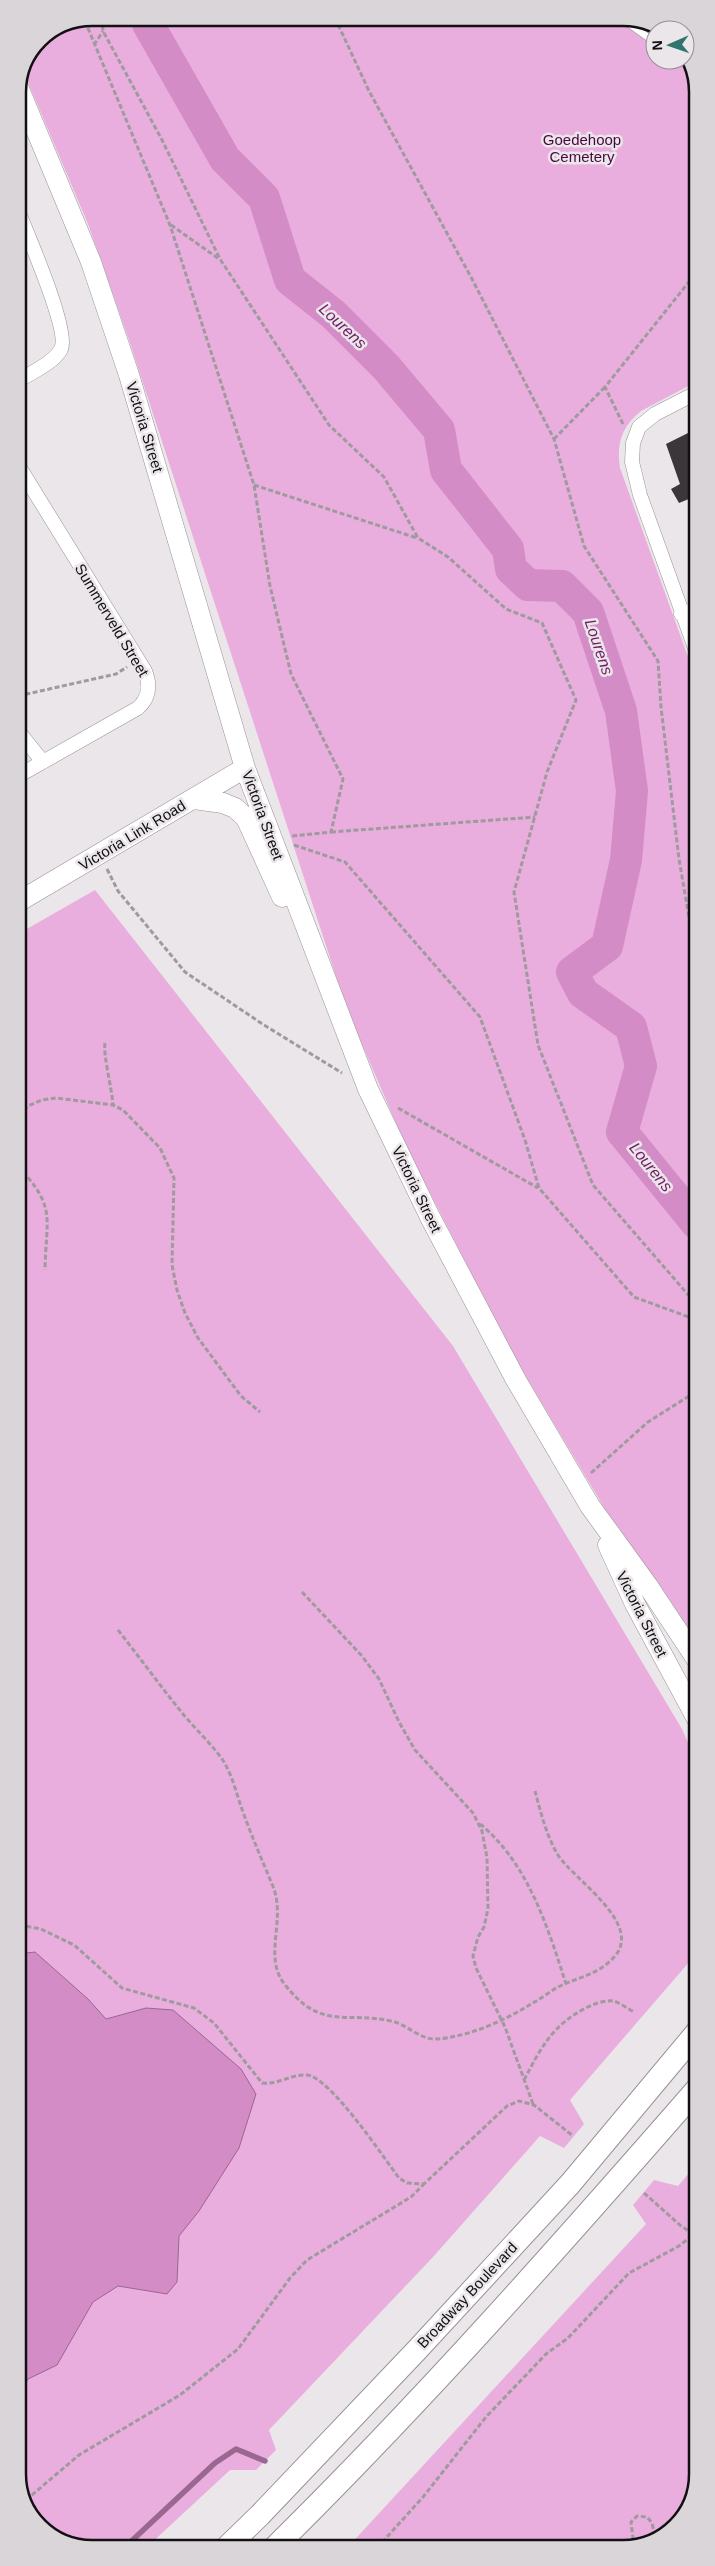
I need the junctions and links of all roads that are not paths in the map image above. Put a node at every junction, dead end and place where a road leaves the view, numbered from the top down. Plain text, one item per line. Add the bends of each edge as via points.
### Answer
1 (26, 106) edge
2 (26, 231) edge
3 (26, 376) edge
4 (689, 397) edge
5 (26, 478) edge
6 (689, 612) edge
7 (682, 614) junction
8 (689, 632) edge
9 (26, 741) edge
10 (43, 762) junction
11 (246, 768) junction
12 (26, 772) edge
13 (194, 799) junction
14 (26, 897) edge
15 (304, 924) junction
16 (590, 1506) junction
17 (689, 1648) edge
18 (689, 1704) edge
19 (689, 2042) edge
20 (689, 2098) edge
21 (234, 2540) edge
22 (282, 2540) edge

1 - 11 main road, Victoria Street via 91,262 126,365
2 - 3 street via 63,339 57,355
4 - 7 street via 655,414 639,427 633,443 632,462 640,496
5 - 10 street, Summerveld Street via 138,660 149,684 142,704
6 - 7 street
7 - 8 street
9 - 10 street
10 - 12 street, Summerveld Street
11 - 13 main road, Victoria Link Road
11 - 15 main road, Victoria Street
13 - 14 main road, Victoria Link Road
13 - 15 main road via 223,803 246,818 284,900
15 - 16 main road, Victoria Street via 368,1089 439,1234 516,1380
16 - 17 main road, Victoria Street
16 - 18 main road, Victoria Street via 635,1604
19 - 21 main road, Broadway Boulevard via 570,2184
20 - 22 main road via 485,2327

